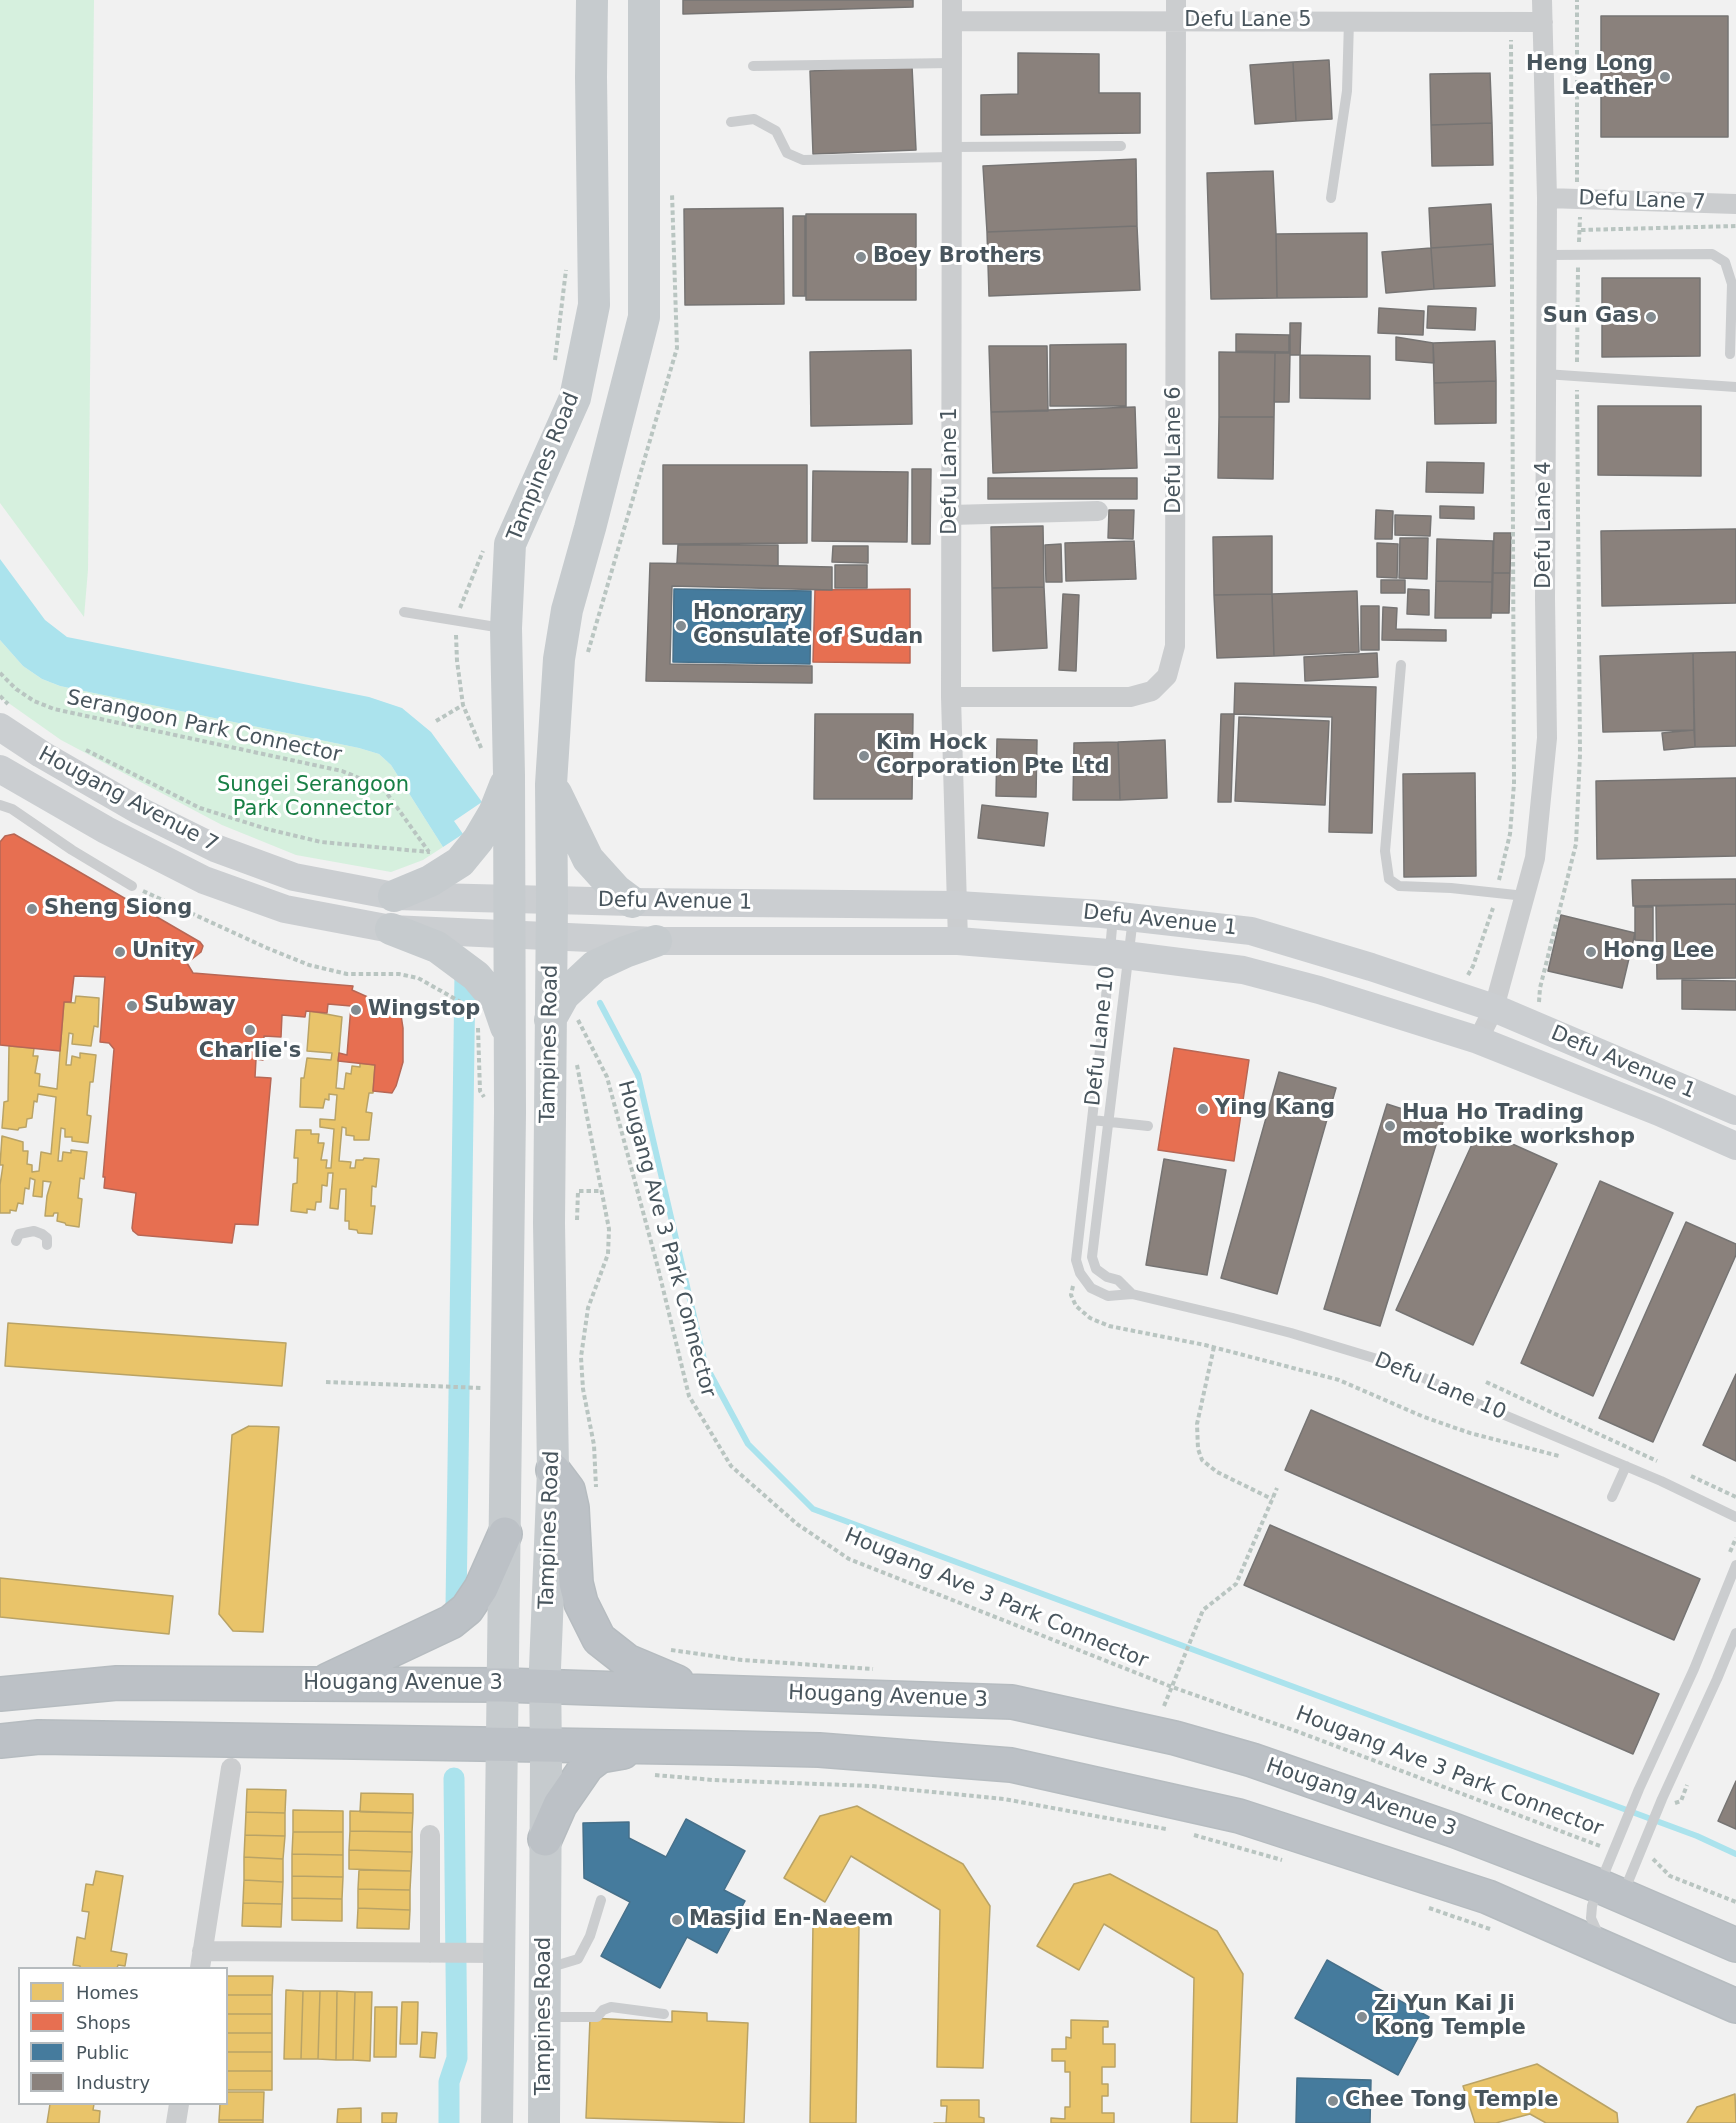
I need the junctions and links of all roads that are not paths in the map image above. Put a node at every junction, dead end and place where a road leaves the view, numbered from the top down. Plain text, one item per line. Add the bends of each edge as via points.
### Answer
1 (592, 0) edge
2 (644, 0) edge
3 (952, 0) edge
4 (1176, 0) edge
5 (1542, 0) edge
6 (952, 21) junction
7 (1176, 21) junction
8 (1349, 21) junction
9 (1543, 22) junction
10 (952, 63) junction
11 (753, 66) dead end
12 (731, 122) dead end
13 (1122, 146) dead end
14 (952, 152) junction
15 (1330, 198) dead end
16 (1547, 198) junction
17 (1736, 204) edge
18 (1546, 255) junction
19 (1730, 354) dead end
20 (1545, 374) junction
21 (1736, 387) edge
22 (1098, 512) dead end
23 (951, 515) junction
24 (404, 612) dead end
25 (506, 628) junction
26 (1401, 665) dead end
27 (951, 697) junction
28 (8, 719) edge
29 (498, 768) junction
30 (1, 772) edge
31 (551, 784) junction
32 (0, 805) edge
33 (132, 886) road end
34 (394, 896) junction
35 (1525, 896) junction
36 (509, 899) junction
37 (552, 900) junction
38 (632, 903) junction
39 (958, 905) junction
40 (1123, 916) junction
41 (391, 929) junction
42 (509, 935) junction
43 (552, 936) junction
44 (656, 941) junction
45 (958, 941) junction
46 (1118, 954) junction
47 (1494, 1008) junction
48 (568, 1023) junction
49 (510, 1040) junction
50 (1478, 1040) junction
51 (1736, 1111) edge
52 (1092, 1120) junction
53 (1109, 1122) junction
54 (1148, 1126) dead end
55 (1736, 1146) edge
56 (16, 1241) dead end
57 (47, 1245) dead end
58 (1132, 1294) junction
59 (1626, 1466) junction
60 (553, 1470) junction
61 (1612, 1497) dead end
62 (1736, 1517) edge
63 (505, 1534) junction
64 (1736, 1565) edge
65 (1736, 1633) edge
66 (321, 1684) junction
67 (503, 1684) junction
68 (545, 1685) junction
69 (698, 1690) junction
70 (0, 1694) edge
71 (0, 1741) edge
72 (503, 1744) junction
73 (546, 1745) junction
74 (647, 1761) junction
75 (231, 1768) dead end
76 (1455, 1831) junction
77 (430, 1835) dead end
78 (545, 1839) junction
79 (1611, 1891) junction
80 (1488, 1897) junction
81 (601, 1900) dead end
82 (1736, 1946) edge
83 (1608, 1948) junction
84 (433, 1953) junction
85 (500, 1953) junction
86 (201, 1960) edge
87 (545, 1970) junction
88 (1736, 2006) edge
89 (664, 2014) dead end
90 (545, 2017) junction
91 (179, 2105) edge
92 (176, 2123) edge
93 (497, 2123) edge
94 (544, 2123) edge

1 - 25 main road, Tampines Road via 594,305 575,398 510,544
2 - 31 main road, Tampines Road via 644,317 567,610 559,660
3 - 6 street, Defu Lane 1
4 - 7 street, Defu Lane 6
5 - 9 street, Defu Lane 4
6 - 7 street, Defu Lane 5
6 - 10 street, Defu Lane 1
7 - 8 street, Defu Lane 5
7 - 27 street, Defu Lane 6 via 1175,646 1167,676 1152,691 1130,697
8 - 9 street, Defu Lane 5
8 - 15 lane via 1347,91
9 - 16 street, Defu Lane 4
10 - 11 lane
10 - 14 street, Defu Lane 1
12 - 14 lane via 754,119 776,131 787,153 803,160
13 - 14 lane
14 - 23 street, Defu Lane 1
16 - 17 street, Defu Lane 7
16 - 18 street, Defu Lane 4
18 - 19 lane via 1712,254 1725,262 1732,284
18 - 20 street, Defu Lane 4
20 - 21 lane
20 - 35 street, Defu Lane 4 via 1547,738 1535,858
22 - 23 street
23 - 27 street, Defu Lane 1
24 - 25 lane
25 - 29 main road, Tampines Road
26 - 35 lane via 1385,851 1389,879 1399,886
27 - 39 street, Defu Lane 1
28 - 34 main road, Hougang Avenue 7 via 40,754 215,848 294,877
29 - 34 main road via 494,813 478,840 460,862 430,882
29 - 36 main road, Tampines Road
30 - 41 main road, Hougang Avenue 7 via 204,880 285,909
31 - 37 main road, Tampines Road
31 - 38 main road via 588,860
32 - 33 lane
34 - 36 main road, Hougang Avenue 7
35 - 47 street, Defu Lane 4
36 - 37 main road
36 - 42 main road, Tampines Road
37 - 38 main road, Defu Avenue 1
37 - 43 main road, Tampines Road
38 - 39 main road, Defu Avenue 1
39 - 40 main road, Defu Avenue 1
39 - 45 street, Defu Lane 1
40 - 46 lane, Defu Lane 10
40 - 46 lane, Defu Lane 10
40 - 47 main road, Defu Avenue 1 via 1251,931
41 - 42 main road, Hougang Avenue 7
41 - 49 main road via 437,946 476,976 497,1001
42 - 43 main road, Tampines Road
42 - 49 main road, Tampines Road
43 - 44 main road, Defu Avenue 1
43 - 48 main road, Tampines Road
44 - 45 main road, Defu Avenue 1
44 - 48 main road via 596,966 564,995
45 - 46 main road, Defu Avenue 1
46 - 50 main road, Defu Avenue 1 via 1244,970
46 - 52 lane, Defu Lane 10 via 1106,997
46 - 53 lane, Defu Lane 10
47 - 50 street, Defu Lane 4
47 - 51 main road, Defu Avenue 1
48 - 60 main road, Tampines Road via 549,1223
49 - 63 main road, Tampines Road
50 - 55 main road, Defu Avenue 1
52 - 53 lane
52 - 58 lane, Defu Lane 10 via 1076,1260 1091,1288 1108,1296
53 - 54 lane
53 - 58 lane, Defu Lane 10 via 1092,1257 1096,1269 1118,1280
56 - 57 lane via 19,1234 34,1231 46,1238
58 - 59 lane, Defu Lane 10 via 1292,1333 1397,1365
59 - 61 lane
59 - 62 lane, Defu Lane 10
60 - 68 main road, Tampines Road
60 - 69 highway via 568,1490 576,1583 599,1639 627,1661
63 - 66 highway via 467,1609 451,1622
63 - 67 main road, Tampines Road
64 - 79 lane via 1624,1826
65 - 79 lane via 1642,1848
66 - 67 highway, Hougang Avenue 3
66 - 70 highway, Hougang Avenue 3 via 117,1683
67 - 68 highway, Hougang Avenue 3
67 - 72 main road, Tampines Road
68 - 69 highway, Hougang Avenue 3
68 - 73 main road, Tampines Road
69 - 76 highway, Hougang Avenue 3 via 1012,1702 1219,1750
71 - 72 highway via 39,1737
72 - 73 highway
72 - 85 main road, Tampines Road
73 - 74 highway
73 - 78 main road, Tampines Road
74 - 78 highway via 600,1756 587,1766 560,1805
74 - 80 highway via 819,1750 1011,1765 1239,1816
75 - 86 street
76 - 79 highway, Hougang Avenue 3
76 - 80 highway via 1474,1849 1484,1866
77 - 84 street
78 - 87 main road, Tampines Road
79 - 82 highway, Hougang Avenue 3
79 - 83 lane via 1592,1906 1591,1918 1595,1932
80 - 83 highway
81 - 87 lane via 579,1959
83 - 88 highway
84 - 85 street
84 - 86 street
85 - 93 main road, Tampines Road
87 - 90 main road, Tampines Road
89 - 90 lane via 611,2007 597,2017
90 - 94 main road, Tampines Road
91 - 92 street

